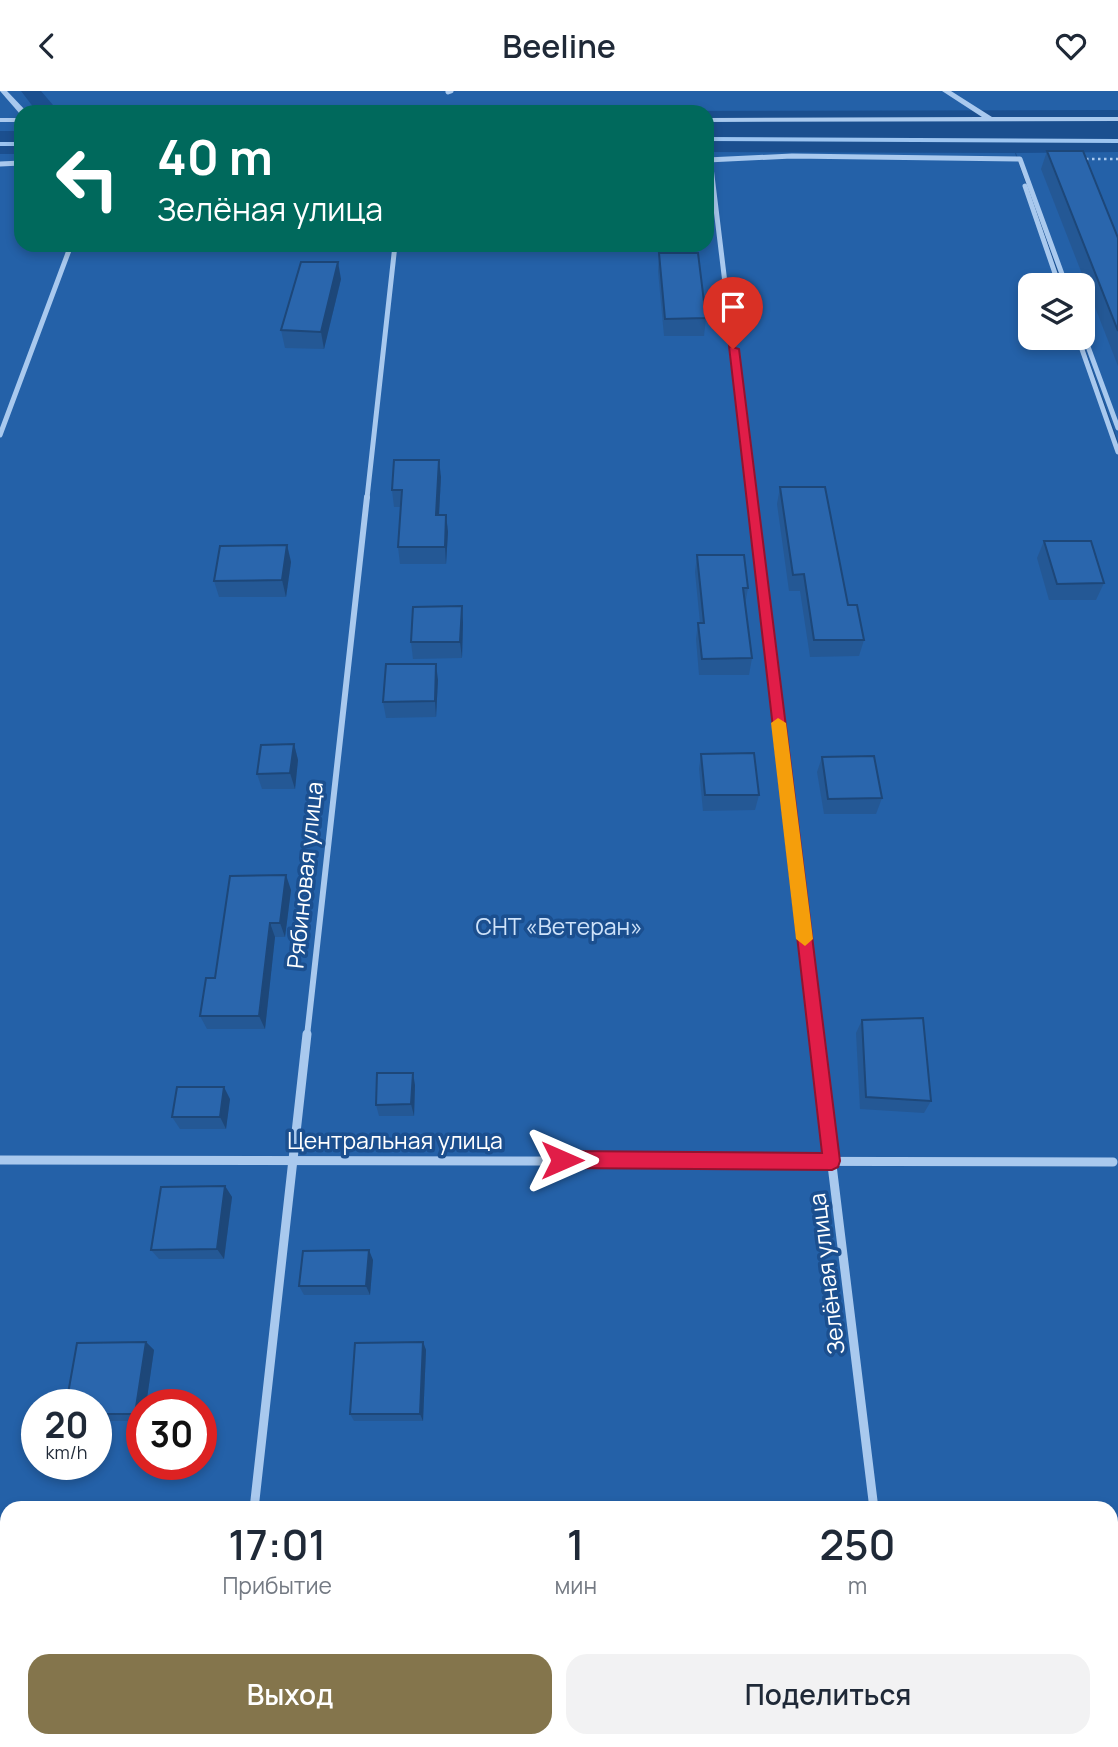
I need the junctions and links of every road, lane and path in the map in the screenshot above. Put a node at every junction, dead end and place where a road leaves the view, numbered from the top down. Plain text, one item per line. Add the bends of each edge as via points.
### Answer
1 (3, 91) edge
2 (946, 91) edge
3 (16, 105) edge
4 (992, 119) junction
5 (1118, 119) edge
6 (714, 120) edge
7 (1018, 159) junction
8 (1069, 159) edge
9 (1118, 159) edge
10 (714, 160) edge
11 (714, 208) edge
12 (68, 252) edge
13 (394, 252) edge
14 (1055, 273) edge
15 (1061, 273) edge
16 (1082, 350) edge
17 (1089, 350) edge
18 (1118, 428) edge
19 (0, 435) edge
20 (1118, 452) edge
21 (292, 1158) junction
22 (0, 1160) edge
23 (832, 1161) junction
24 (1113, 1162) dead end
25 (255, 1501) edge
26 (873, 1501) edge

1 - 3 street
2 - 4 street
4 - 5 street
4 - 6 street
7 - 10 street via 792,156
7 - 14 street
7 - 15 street
8 - 9 path
11 - 23 street, Зелёная улица
12 - 19 street
13 - 21 street, Рябиновая улица
16 - 20 street
17 - 18 street
21 - 22 street, Центральная улица
21 - 23 street, Центральная улица
21 - 25 street, Рябиновая улица
23 - 24 street, Центральная улица
23 - 26 street, Зелёная улица

